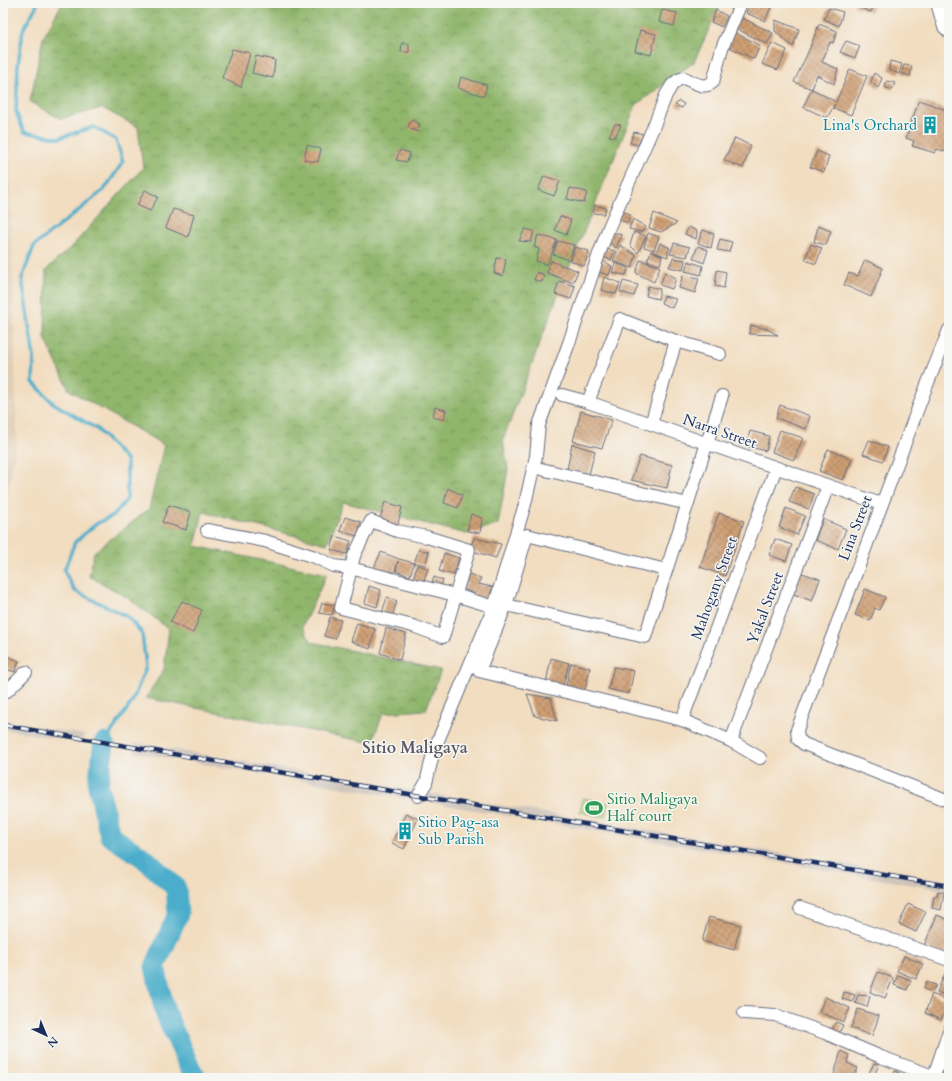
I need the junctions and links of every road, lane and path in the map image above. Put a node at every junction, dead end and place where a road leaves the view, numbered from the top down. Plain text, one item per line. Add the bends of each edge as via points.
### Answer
1 (741, 3) edge
2 (937, 3) edge
3 (949, 32) edge
4 (949, 330) edge
5 (676, 341) junction
6 (720, 354) dead end
7 (562, 395) dead end
8 (722, 396) dead end
9 (588, 402) junction
10 (651, 424) junction
11 (707, 444) junction
12 (776, 468) junction
13 (541, 469) dead end
14 (828, 486) junction
15 (688, 504) junction
16 (881, 504) junction
17 (207, 530) dead end
18 (350, 568) junction
19 (666, 570) junction
20 (455, 595) junction
21 (506, 605) junction
22 (494, 607) junction
23 (26, 672) dead end
24 (3, 692) edge
25 (682, 720) junction
26 (731, 741) junction
27 (760, 758) dead end
28 (418, 796) dead end
29 (949, 801) edge
30 (800, 908) dead end
31 (949, 960) edge
32 (744, 1013) dead end
33 (949, 1031) edge

1 - 22 street via 722,48 713,82 702,86 684,78 672,85 666,95 609,227 539,426 536,456 526,497
2 - 3 street via 944,26
4 - 16 street, Lina Street
5 - 6 street
5 - 9 street via 620,319
5 - 10 street
7 - 9 street, Narra Street
8 - 11 street
9 - 10 street, Narra Street
10 - 11 street, Narra Street
11 - 12 street, Narra Street
11 - 15 street
12 - 14 street, Narra Street
12 - 25 street, Mahogany Street
13 - 15 street
14 - 16 street, Narra Street
14 - 26 street, Yakal Street
15 - 19 street
16 - 29 street, Lina Street via 797,730 798,739 804,744
17 - 18 street via 265,541 334,566
18 - 20 street
18 - 20 street via 341,608 413,626 443,637
18 - 20 street via 371,521 397,531 469,550
19 - 21 street via 645,637
19 - 21 street via 527,535
20 - 22 street
21 - 25 street via 479,671
22 - 28 street via 434,750 426,783
23 - 24 street
25 - 26 street
26 - 27 street
30 - 31 street
32 - 33 street via 775,1014 930,1076 935,1072

